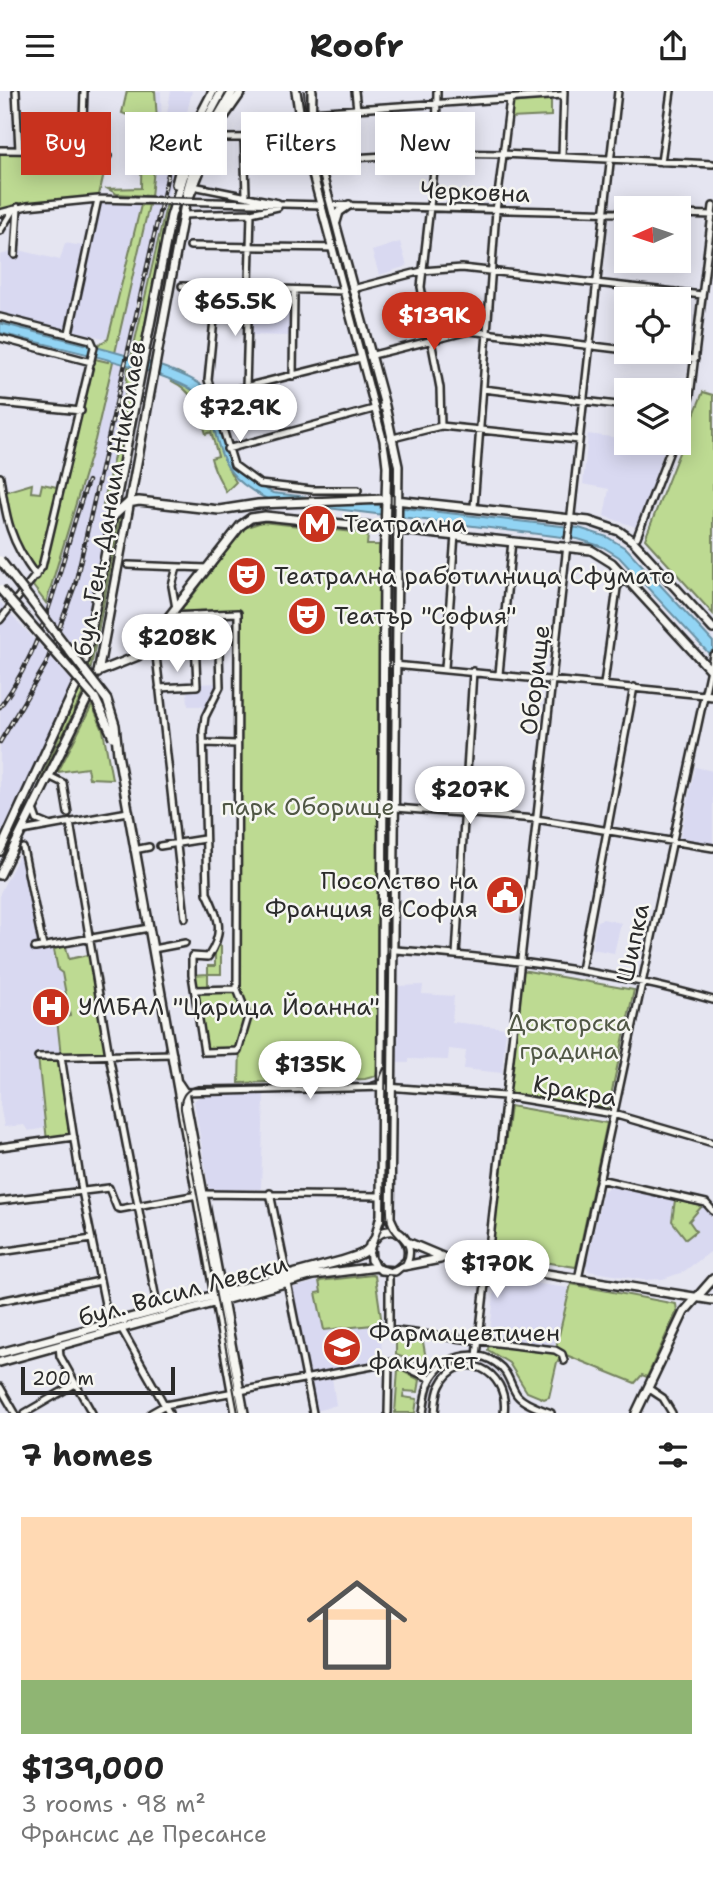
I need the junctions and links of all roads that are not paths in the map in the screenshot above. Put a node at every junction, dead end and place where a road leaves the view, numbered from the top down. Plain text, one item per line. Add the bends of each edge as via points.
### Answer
1 (16, 91) edge
2 (84, 91) edge
3 (214, 91) edge
4 (222, 91) edge
5 (233, 91) edge
6 (242, 91) edge
7 (296, 91) edge
8 (312, 91) edge
9 (355, 91) edge
10 (437, 91) edge
11 (618, 91) edge
12 (671, 91) edge
13 (564, 93) edge
14 (510, 99) junction
15 (439, 104) junction
16 (357, 109) junction
17 (83, 112) edge
18 (299, 112) edge
19 (311, 112) joint
20 (439, 112) edge
21 (227, 138) dead end
22 (241, 138) edge
23 (0, 150) edge
24 (19, 150) joint
25 (475, 154) edge
26 (502, 154) junction
27 (562, 156) junction
28 (610, 159) junction
29 (661, 162) junction
30 (713, 164) edge
31 (245, 175) edge
32 (314, 175) edge
33 (322, 175) edge
34 (434, 175) edge
35 (193, 186) junction
36 (246, 194) junction
37 (98, 199) junction
38 (288, 205) junction
39 (322, 205) junction
40 (331, 205) junction
41 (349, 205) junction
42 (713, 207) edge
43 (16, 209) junction
44 (430, 209) junction
45 (496, 211) junction
46 (604, 212) junction
47 (614, 212) edge
48 (0, 213) edge
49 (251, 213) junction
50 (691, 214) edge
51 (712, 215) edge
52 (172, 216) junction
53 (182, 217) junction
54 (336, 223) junction
55 (0, 231) edge
56 (190, 246) dead end
57 (251, 248) junction
58 (333, 249) junction
59 (343, 249) junction
60 (15, 255) dead end
61 (492, 269) junction
62 (422, 271) junction
63 (597, 281) junction
64 (182, 286) dead end
65 (217, 289) junction
66 (354, 289) junction
67 (250, 290) junction
68 (294, 291) junction
69 (345, 291) junction
70 (702, 295) junction
71 (0, 317) edge
72 (487, 332) junction
73 (69, 333) junction
74 (0, 338) edge
75 (431, 339) junction
76 (590, 346) junction
77 (614, 349) edge
78 (367, 356) junction
79 (691, 358) edge
80 (695, 359) junction
81 (91, 361) junction
82 (293, 376) junction
83 (690, 378) edge
84 (246, 388) junction
85 (483, 389) junction
86 (214, 395) junction
87 (584, 401) junction
88 (0, 403) edge
89 (614, 405) edge
90 (384, 406) junction
91 (376, 408) junction
92 (80, 411) junction
93 (440, 426) junction
94 (480, 429) junction
95 (393, 438) junction
96 (384, 440) junction
97 (579, 440) junction
98 (227, 449) junction
99 (668, 455) edge
100 (0, 477) edge
101 (358, 491) dead end
102 (386, 499) junction
103 (396, 500) junction
104 (289, 502) junction
105 (128, 503) junction
106 (237, 507) junction
107 (474, 507) junction
108 (114, 516) junction
109 (287, 518) junction
110 (570, 521) junction
111 (245, 522) junction
112 (385, 528) junction
113 (395, 529) junction
114 (455, 535) junction
115 (637, 537) dead end
116 (512, 541) junction
117 (568, 544) junction
118 (0, 560) edge
119 (128, 565) dead end
120 (177, 567) junction
121 (207, 568) junction
122 (36, 576) junction
123 (628, 582) junction
124 (0, 589) edge
125 (173, 612) junction
126 (218, 614) junction
127 (194, 615) junction
128 (0, 620) edge
129 (713, 629) edge
130 (154, 637) junction
131 (102, 652) junction
132 (712, 657) edge
133 (85, 660) dead end
134 (384, 664) junction
135 (393, 664) junction
136 (116, 666) junction
137 (445, 668) junction
138 (473, 671) junction
139 (711, 671) edge
140 (499, 674) junction
141 (552, 679) junction
142 (604, 684) junction
143 (76, 686) dead end
144 (159, 688) junction
145 (634, 688) junction
146 (704, 695) junction
147 (713, 696) edge
148 (87, 699) dead end
149 (203, 743) junction
150 (237, 744) junction
151 (118, 754) junction
152 (49, 776) junction
153 (383, 807) junction
154 (392, 807) junction
155 (21, 808) junction
156 (33, 809) junction
157 (128, 812) junction
158 (68, 813) dead end
159 (465, 813) junction
160 (536, 819) junction
161 (70, 822) junction
162 (49, 825) junction
163 (12, 827) junction
164 (22, 831) junction
165 (607, 831) junction
166 (204, 839) junction
167 (673, 842) junction
168 (176, 843) junction
169 (160, 846) dead end
170 (23, 848) dead end
171 (149, 848) dead end
172 (713, 848) edge
173 (134, 850) junction
174 (0, 851) edge
175 (0, 875) edge
176 (184, 918) dead end
177 (149, 928) junction
178 (90, 938) junction
179 (185, 943) dead end
180 (43, 947) junction
181 (35, 948) dead end
182 (153, 949) junction
183 (383, 949) junction
184 (391, 949) junction
185 (456, 955) junction
186 (520, 961) junction
187 (581, 971) junction
188 (643, 981) junction
189 (237, 989) junction
190 (195, 990) junction
191 (713, 1000) edge
192 (173, 1054) junction
193 (109, 1055) junction
194 (61, 1056) junction
195 (38, 1057) dead end
196 (386, 1087) junction
197 (180, 1093) junction
198 (504, 1096) junction
199 (613, 1114) junction
200 (74, 1137) junction
201 (713, 1143) edge
202 (0, 1147) edge
203 (599, 1179) junction
204 (82, 1191) junction
205 (270, 1193) junction
206 (199, 1194) junction
207 (381, 1196) junction
208 (0, 1201) edge
209 (138, 1206) junction
210 (713, 1211) edge
211 (397, 1233) junction
212 (376, 1237) junction
213 (92, 1239) junction
214 (407, 1242) junction
215 (370, 1245) junction
216 (0, 1252) edge
217 (445, 1258) junction
218 (486, 1264) junction
219 (403, 1266) junction
220 (377, 1267) junction
221 (389, 1278) dead end
222 (287, 1279) junction
223 (578, 1279) junction
224 (713, 1279) edge
225 (100, 1281) junction
226 (695, 1297) junction
227 (218, 1298) junction
228 (156, 1299) dead end
229 (713, 1300) edge
230 (0, 1301) edge
231 (109, 1324) junction
232 (121, 1328) junction
233 (479, 1341) junction
234 (59, 1345) junction
235 (0, 1353) edge
236 (477, 1356) junction
237 (565, 1360) dead end
238 (0, 1362) edge
239 (389, 1363) junction
240 (306, 1378) junction
241 (431, 1379) junction
242 (75, 1384) junction
243 (0, 1387) edge
244 (648, 1388) junction
245 (236, 1391) junction
246 (164, 1405) junction
247 (15, 1413) edge
248 (25, 1413) edge
249 (92, 1413) edge
250 (151, 1413) edge
251 (169, 1413) edge
252 (236, 1413) edge
253 (244, 1413) edge
254 (313, 1413) edge
255 (388, 1413) edge
256 (423, 1413) edge
257 (435, 1413) edge
258 (504, 1413) edge
259 (550, 1413) edge
260 (636, 1413) edge
261 (672, 1413) edge

1 - 24 street
2 - 17 street
3 - 52 main road via 187,142
4 - 52 main road, бул. Ген. Данаил Николаев via 194,143
5 - 53 main road, бул. Ген. Данаил Николаев via 200,147
6 - 35 main road via 219,124
7 - 18 main road
8 - 19 main road
9 - 16 street
10 - 15 street
11 - 28 street, Оборище
12 - 29 street
13 - 14 street
13 - 27 street
14 - 15 street
14 - 26 street
15 - 16 street
15 - 20 street
16 - 19 street
21 - 22 street
23 - 24 street
25 - 26 street
26 - 27 street
26 - 45 street
27 - 28 street
28 - 29 street
28 - 46 street, Оборище
29 - 30 street
31 - 36 street
32 - 39 main road
33 - 40 main road
34 - 44 street
35 - 36 street
35 - 53 main road
36 - 38 street
37 - 38 street, Черковна, bridge
37 - 43 street, Черковна
37 - 73 street
38 - 39 street, Черковна
38 - 49 street
39 - 40 street, Черковна
39 - 58 main road
40 - 41 street, Черковна
40 - 54 main road
41 - 44 street, Черковна
41 - 54 main road via 339,212
42 - 51 street
43 - 48 street, Черковна
43 - 55 street
43 - 60 street
44 - 45 street, Черковна
44 - 62 street
45 - 46 street, Черковна
45 - 61 street
46 - 47 street, Черковна
46 - 63 street, Оборище
49 - 53 street
49 - 57 street
50 - 51 street
51 - 70 street
52 - 108 main road, бул. Ген. Данаил Николаев
53 - 105 main road, бул. Ген. Данаил Николаев
54 - 59 main road
56 - 57 street
57 - 58 street
57 - 67 street
58 - 59 street
58 - 69 main road
59 - 66 main road
61 - 62 street
61 - 63 street
61 - 72 street
62 - 66 street
62 - 75 street
63 - 70 street
63 - 76 street, Оборище
64 - 65 street
65 - 67 street
65 - 86 street via 208,380
66 - 69 street
66 - 78 main road
67 - 68 street
67 - 84 street
68 - 69 street
68 - 82 street
69 - 78 main road
70 - 80 street
71 - 73 street
72 - 75 street
72 - 76 street
72 - 85 street
73 - 81 street via 90,340 94,346
74 - 81 street
75 - 78 street
75 - 93 street via 440,388
76 - 77 street
76 - 87 street, Оборище
78 - 82 street
78 - 90 main road
78 - 91 main road
79 - 80 street
80 - 83 street
81 - 92 street
82 - 84 street
84 - 86 street
85 - 87 street
85 - 94 street
86 - 98 street
87 - 89 street
87 - 97 street, Оборище
88 - 92 street
90 - 91 street
90 - 95 main road
91 - 96 main road
91 - 98 street
92 - 122 street
93 - 94 street
93 - 95 street
94 - 97 street
94 - 107 street
95 - 96 street
95 - 103 main road via 398,466
96 - 102 main road
97 - 110 street, Оборище
98 - 101 street via 234,465 260,484
99 - 115 street
100 - 122 street via 6,524
102 - 103 main road
102 - 104 main road
102 - 112 main road
103 - 107 main road
103 - 113 main road
104 - 106 main road
104 - 109 main road via 293,510
105 - 106 main road via 206,510
105 - 108 main road
105 - 131 main road, бул. Ген. Данаил Николаев
106 - 111 main road
107 - 110 main road
108 - 133 main road, бул. Ген. Данаил Николаев
109 - 111 main road via 260,516
109 - 112 main road
110 - 117 street, Оборище, bridge
110 - 129 main road via 607,526 633,541
111 - 121 main road
112 - 113 main road
112 - 134 main road
113 - 114 main road
113 - 135 main road
114 - 116 main road
114 - 137 street
116 - 117 main road
116 - 140 street
117 - 123 main road via 602,555
117 - 141 street, Оборище
118 - 151 main road, bridge via 107,700
119 - 120 street
120 - 121 street
120 - 125 street
121 - 125 main road
122 - 128 street
123 - 139 main road
123 - 142 street via 617,588
124 - 151 main road, bridge via 95,698
125 - 127 street
125 - 130 main road
126 - 127 street
126 - 149 street via 220,687 205,717
126 - 150 street via 238,613
127 - 144 street via 197,686
130 - 136 main road via 138,656
130 - 144 street
131 - 136 main road via 105,662
131 - 136 main road, бул. Ген. Данаил Николаев via 97,673
132 - 139 street, Шипка
134 - 135 street
134 - 153 main road
135 - 137 street
135 - 154 main road
137 - 138 street
138 - 140 street
138 - 159 street
139 - 146 street, Шипка
140 - 141 street
141 - 142 street
141 - 160 street, Оборище
142 - 145 street
143 - 155 main road, бул. Ген. Данаил Николаев
144 - 168 street
145 - 146 street
145 - 165 street
146 - 147 main road
146 - 167 street, Шипка
148 - 152 main road
149 - 150 street
149 - 166 street
150 - 189 street
151 - 157 main road
152 - 156 main road
152 - 158 street via 63,783
153 - 154 street
153 - 183 main road
154 - 159 street
154 - 184 main road
155 - 163 main road, бул. Ген. Данаил Николаев
155 - 164 main road
156 - 162 street via 37,820
156 - 164 main road
157 - 161 street
157 - 173 main road
159 - 160 street
159 - 185 street
160 - 165 street
160 - 186 street, Оборище
161 - 162 street
161 - 178 street
162 - 164 street
163 - 164 main road
163 - 174 main road, бул. Ген. Данаил Николаев
164 - 175 main road
165 - 167 street
165 - 187 street
166 - 168 street
166 - 190 street via 207,893 218,917 218,943 208,957 192,957
167 - 172 street
167 - 188 street, Шипка
168 - 169 street
168 - 176 street
170 - 180 street
171 - 173 street
173 - 177 main road
177 - 178 street
177 - 182 main road
178 - 180 street
178 - 193 street
179 - 182 street
180 - 181 street
182 - 192 main road
183 - 184 street
183 - 196 main road
184 - 185 street
184 - 196 main road
185 - 186 street
186 - 187 street
186 - 198 street, Оборище
187 - 188 street
188 - 191 street
188 - 199 street, Шипка
189 - 190 street
189 - 190 street via 248,1017 238,1051 204,1052
192 - 193 street
192 - 197 main road
193 - 194 street
193 - 209 street
194 - 195 street
194 - 200 street
196 - 197 street, Кракра
196 - 198 street, Кракра
196 - 207 main road
196 - 211 main road via 390,1218
197 - 206 main road
198 - 199 street, Кракра
198 - 218 street, Оборище
199 - 201 street, Кракра
199 - 203 street, Шипка
200 - 202 street
200 - 204 street
203 - 210 street via 706,1203
203 - 223 street, Шипка
204 - 208 street
204 - 209 street via 109,1188 117,1208
204 - 213 street
205 - 206 street
205 - 207 street
205 - 222 street
206 - 209 street
206 - 227 main road
207 - 212 main road
209 - 228 street
211 - 212 main road via 387,1231
211 - 214 main road
212 - 215 main road
213 - 216 street
213 - 225 street
214 - 217 main road
214 - 219 main road via 409,1255
215 - 220 main road
215 - 222 main road, бул. Васил Левски via 360,1255
217 - 218 main road
217 - 219 main road
218 - 223 main road
218 - 233 street, Оборище
219 - 220 main road via 391,1271
220 - 222 main road, бул. Васил Левски
221 - 233 street via 389,1330
222 - 227 main road, бул. Васил Левски
222 - 240 street
223 - 226 main road
224 - 226 main road
225 - 230 street
225 - 231 street
226 - 229 main road
226 - 244 main road
227 - 231 main road, бул. Васил Левски
227 - 232 main road, бул. Васил Левски
227 - 245 main road
231 - 235 main road, бул. Васил Левски
232 - 234 main road, бул. Васил Левски
232 - 246 street
233 - 236 street, Оборище
233 - 237 street via 555,1350
234 - 238 main road, бул. Васил Левски
234 - 242 street
236 - 241 street via 450,1360
236 - 259 street via 501,1367 520,1398
239 - 240 street
239 - 241 street via 401,1363
239 - 255 street
240 - 245 street
240 - 254 street
241 - 256 street
242 - 248 street
242 - 249 street
243 - 247 street
244 - 260 main road
244 - 261 street via 667,1401
245 - 246 street
245 - 252 main road
245 - 253 main road
246 - 250 street
246 - 251 street
257 - 258 street via 444,1380 454,1371 471,1367 488,1371 498,1380 505,1397

